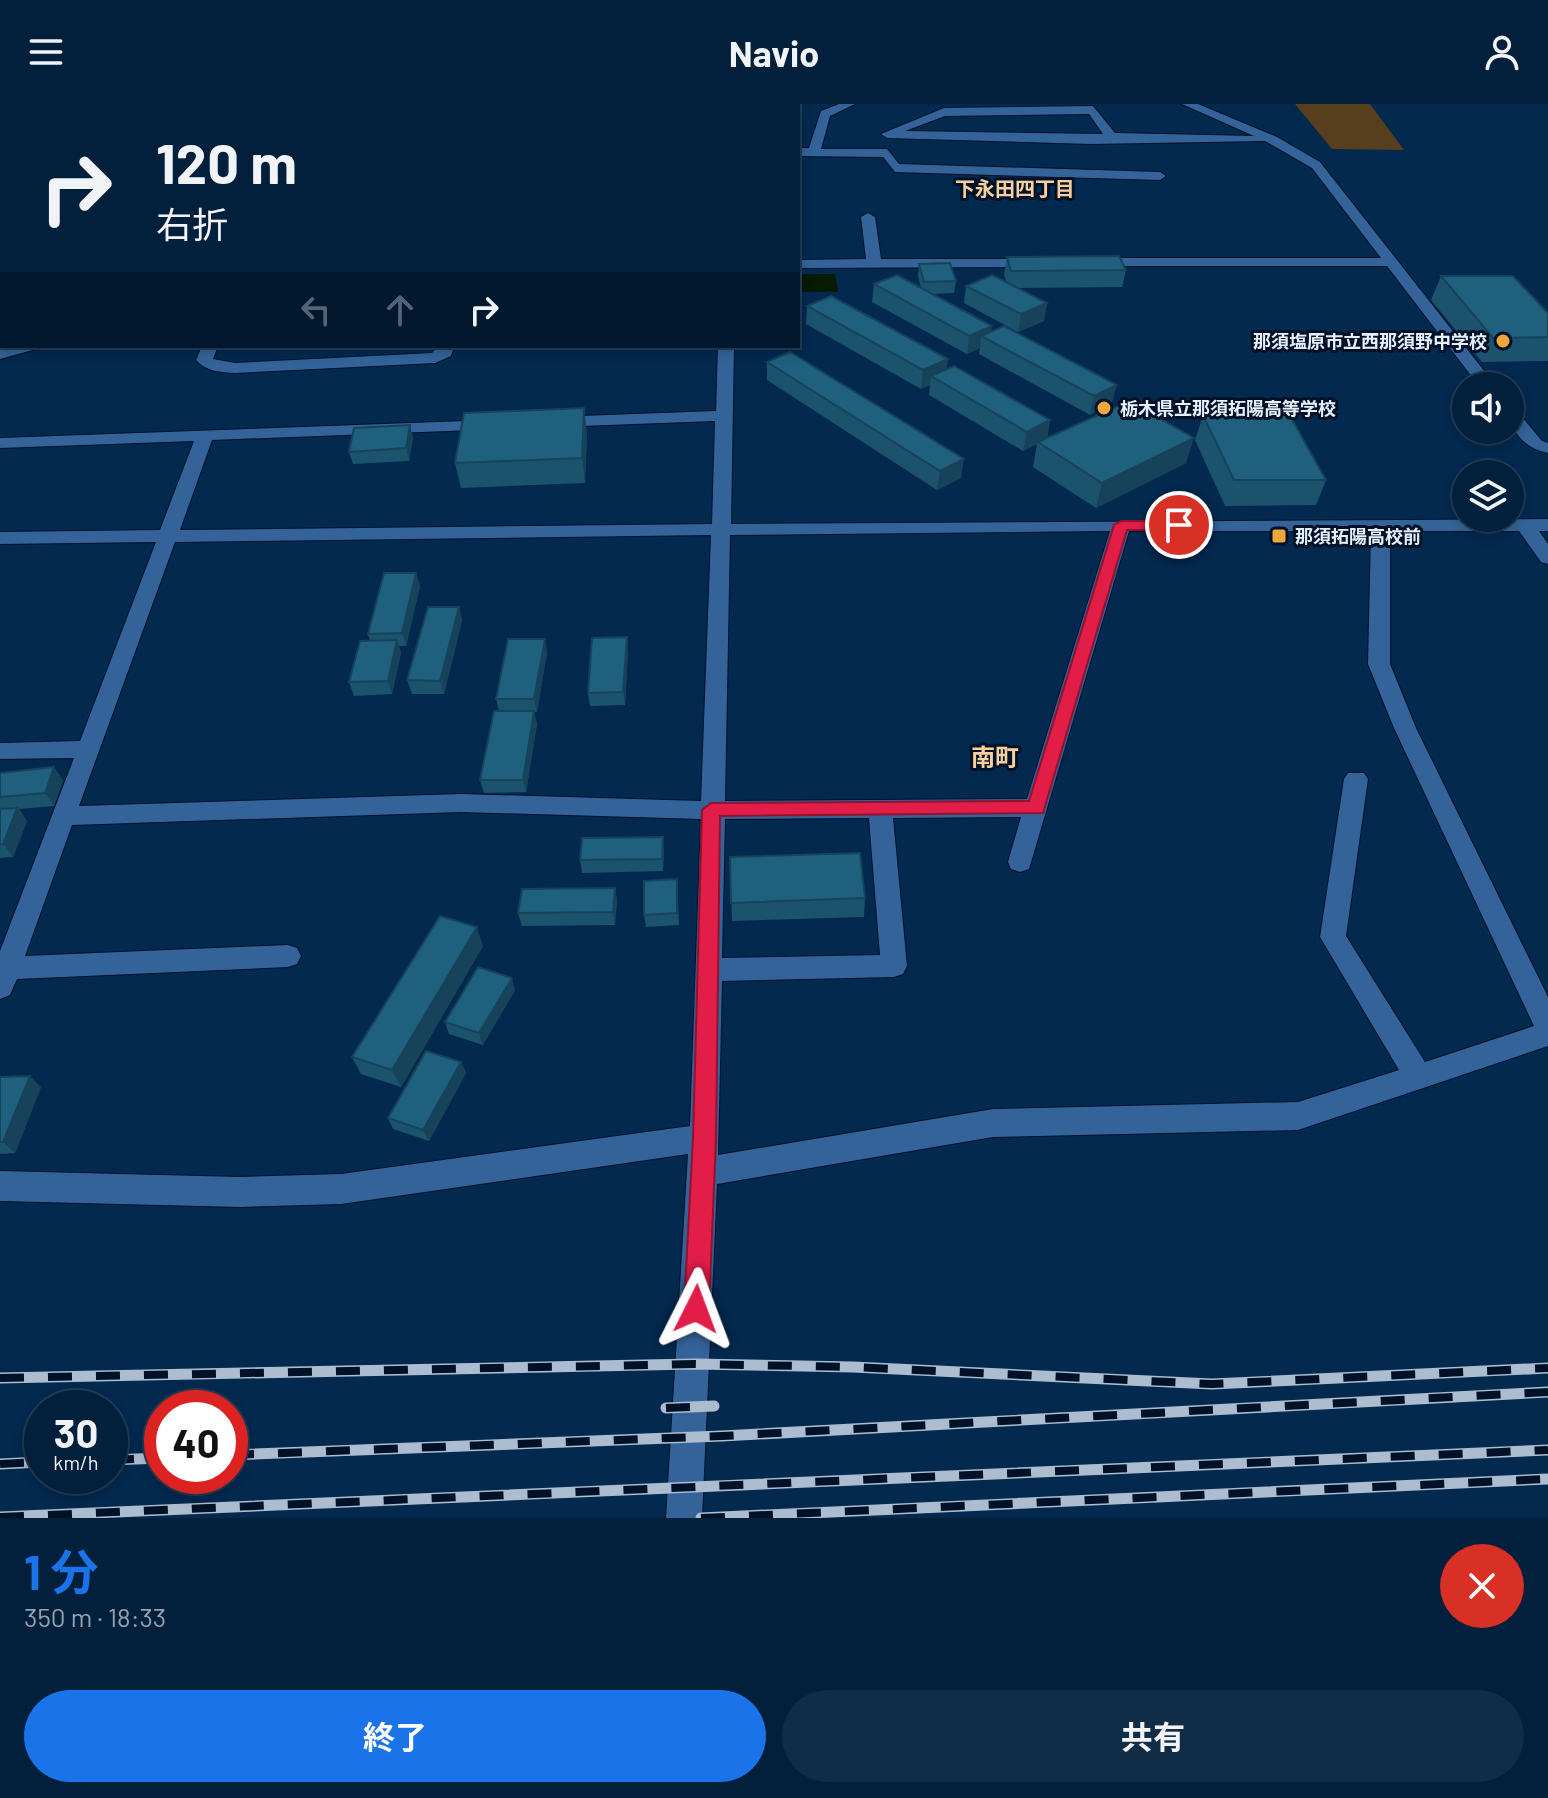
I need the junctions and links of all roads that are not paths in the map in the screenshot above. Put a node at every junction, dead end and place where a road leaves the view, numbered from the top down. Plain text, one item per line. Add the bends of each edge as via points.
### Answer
1 (1188, 104) edge
2 (843, 105) edge
3 (887, 134) junction
4 (1111, 137) junction
5 (1273, 140) junction
6 (800, 152) edge
7 (814, 152) junction
8 (867, 153) junction
9 (1160, 176) dead end
10 (868, 217) dead end
11 (1049, 262) edge
12 (1080, 262) edge
13 (1394, 262) junction
14 (874, 263) junction
15 (800, 264) edge
16 (29, 348) edge
17 (209, 348) edge
18 (338, 348) edge
19 (365, 348) edge
20 (446, 348) edge
21 (726, 348) edge
22 (0, 354) edge
23 (1477, 372) edge
24 (723, 416) junction
25 (1524, 431) edge
26 (205, 436) junction
27 (0, 443) edge
28 (1548, 448) edge
29 (1121, 525) junction
30 (1381, 525) junction
31 (1525, 525) junction
32 (1548, 525) edge
33 (722, 530) junction
34 (170, 535) junction
35 (0, 538) edge
36 (1548, 558) edge
37 (87, 749) junction
38 (0, 751) edge
39 (1356, 779) dead end
40 (1036, 808) junction
41 (880, 809) junction
42 (711, 810) junction
43 (64, 816) junction
44 (1020, 862) dead end
45 (288, 956) dead end
46 (709, 970) junction
47 (3, 977) edge
48 (1548, 1026) edge
49 (1548, 1034) edge
50 (1418, 1076) junction
51 (704, 1138) junction
52 (703, 1172) junction
53 (0, 1186) edge
54 (684, 1518) edge

1 - 5 street
2 - 7 street via 825,114
3 - 4 street
3 - 4 street via 944,112 1093,110
3 - 8 street via 863,142
4 - 5 street
5 - 13 street via 1316,165
6 - 7 street
7 - 8 street
8 - 9 street via 887,153 895,168
10 - 14 street
11 - 14 street
12 - 13 street
13 - 23 street
14 - 15 street
16 - 22 street
17 - 20 street via 204,360 235,368 435,358
18 - 19 street
21 - 24 street
24 - 26 street
24 - 33 street
25 - 28 street via 1536,445
26 - 27 street
26 - 34 street
29 - 30 street
29 - 33 street
29 - 40 street
30 - 31 street
30 - 48 street via 1379,664
31 - 32 street
31 - 36 street
33 - 34 street
33 - 42 street
34 - 35 street
34 - 37 street
37 - 38 street
37 - 43 street
39 - 50 street via 1333,937
40 - 41 street
40 - 44 street
41 - 42 street
41 - 46 street via 894,966
42 - 43 street via 461,803
42 - 46 street
43 - 47 street
45 - 47 street
46 - 51 street
49 - 50 street
50 - 52 street via 1298,1116 993,1123
51 - 52 street
51 - 53 street via 341,1189
52 - 54 street

